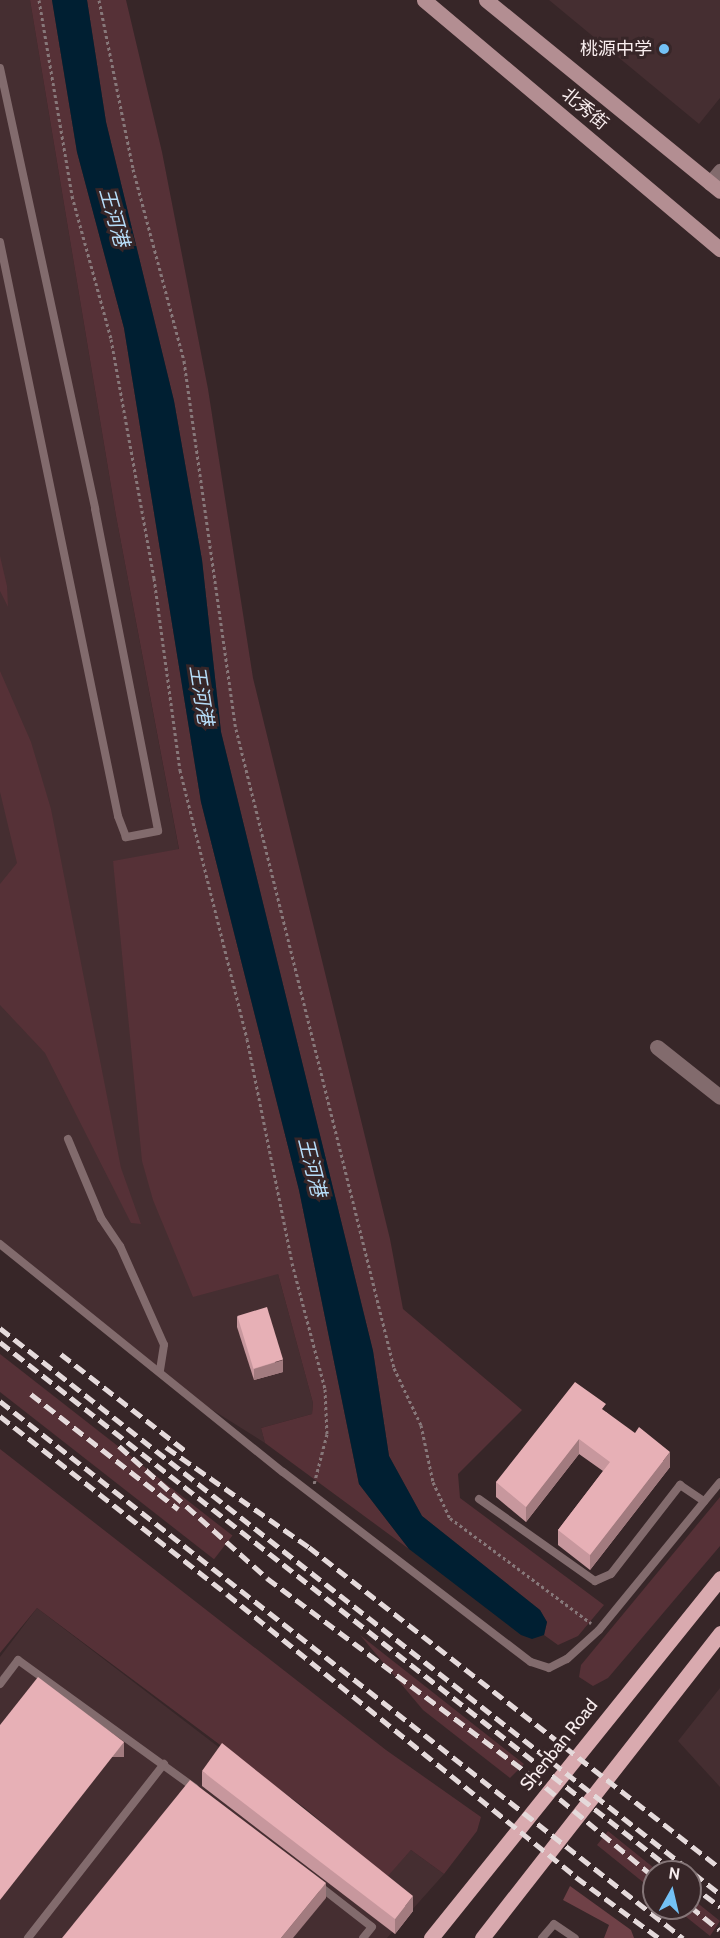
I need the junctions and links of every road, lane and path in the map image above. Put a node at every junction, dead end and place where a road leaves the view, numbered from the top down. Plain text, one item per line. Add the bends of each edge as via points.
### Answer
1 (39, 0) edge
2 (99, 0) edge
3 (424, 0) edge
4 (486, 0) edge
5 (0, 68) edge
6 (717, 181) edge
7 (0, 242) edge
8 (720, 249) edge
9 (657, 1047) dead end
10 (720, 1097) edge
11 (68, 1139) dead end
12 (0, 1244) edge
13 (160, 1371) junction
14 (720, 1482) edge
15 (311, 1494) junction
16 (479, 1499) dead end
17 (704, 1502) junction
18 (720, 1578) edge
19 (599, 1630) junction
20 (720, 1633) edge
21 (0, 1684) edge
22 (164, 1764) junction
23 (200, 1792) edge
24 (308, 1877) edge
25 (28, 1938) edge
26 (363, 1938) edge
27 (431, 1938) edge
28 (482, 1938) edge
29 (542, 1938) edge
30 (575, 1938) edge

1 - 15 path via 72,196 111,339 154,578 180,770 247,1039 292,1263 325,1389 327,1434
2 - 19 path via 133,169 184,362 236,729 394,1368 421,1425 433,1482 450,1518
3 - 8 main road, 北秀街
4 - 6 main road, 北秀街
5 - 7 lane via 95,509 158,831 126,837 118,816
9 - 10 street
11 - 13 lane via 100,1218 120,1246 164,1345
12 - 13 lane
13 - 15 lane
14 - 17 lane
15 - 19 lane via 531,1662 549,1668 558,1664
16 - 17 lane via 595,1581 611,1574 680,1485
17 - 19 lane
18 - 27 main road, Shenban Road
20 - 28 main road
21 - 22 lane via 18,1660
22 - 23 lane
22 - 25 lane
24 - 26 lane via 372,1927
29 - 30 lane via 554,1924

